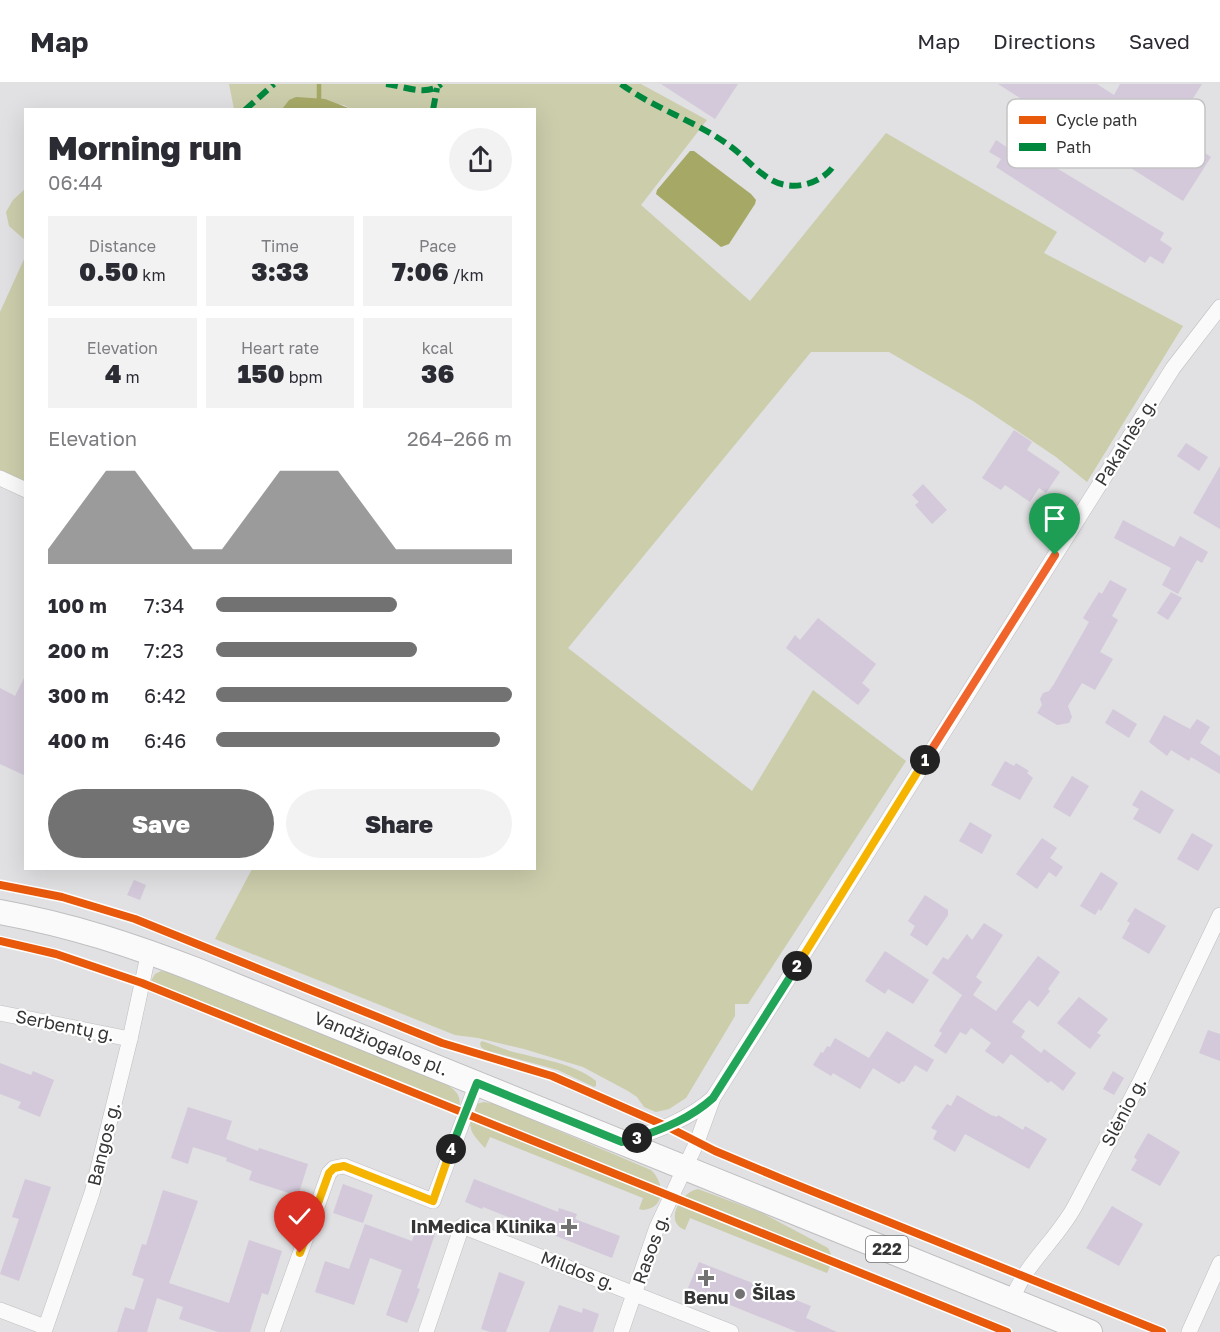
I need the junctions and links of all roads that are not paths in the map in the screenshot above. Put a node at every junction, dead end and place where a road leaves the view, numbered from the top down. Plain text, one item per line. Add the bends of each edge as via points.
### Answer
1 (1220, 307) edge
2 (0, 478) edge
3 (24, 489) edge
4 (0, 912) edge
5 (1220, 915) edge
6 (148, 951) junction
7 (0, 1012) edge
8 (130, 1039) junction
9 (477, 1083) junction
10 (713, 1098) junction
11 (622, 1142) junction
12 (685, 1167) junction
13 (1220, 1263) edge
14 (635, 1293) junction
15 (1012, 1300) junction
16 (0, 1310) edge
17 (44, 1330) edge
18 (272, 1332) edge
19 (426, 1332) edge
20 (621, 1332) edge
21 (731, 1332) edge
22 (1090, 1332) edge
23 (1190, 1332) edge

1 - 10 street, Pakalnės g. via 1173,368
2 - 3 street
4 - 6 main road, Vandžiogalos pl. / 222 via 52,922
5 - 15 street, Slėnio g. via 1142,1080 1070,1215 1023,1275
6 - 8 street, Bangos g.
6 - 9 main road, Vandžiogalos pl. / 222
7 - 8 street, Serbentų g.
8 - 17 street, Bangos g. via 92,1193
9 - 11 main road, Vandžiogalos pl. / 222
9 - 18 street via 433,1201 344,1166 329,1173
10 - 11 street via 679,1121
10 - 12 street, Pakalnės g.
11 - 12 main road, Vandžiogalos pl. / 222
12 - 14 street, Rasos g. via 657,1227
12 - 15 main road, Vandžiogalos pl. / 222
13 - 23 street
14 - 19 street, Mildos g. via 462,1226
14 - 20 street, Rasos g.
14 - 21 street, Mildos g.
15 - 22 main road, Vandžiogalos pl. / 222
16 - 17 street

